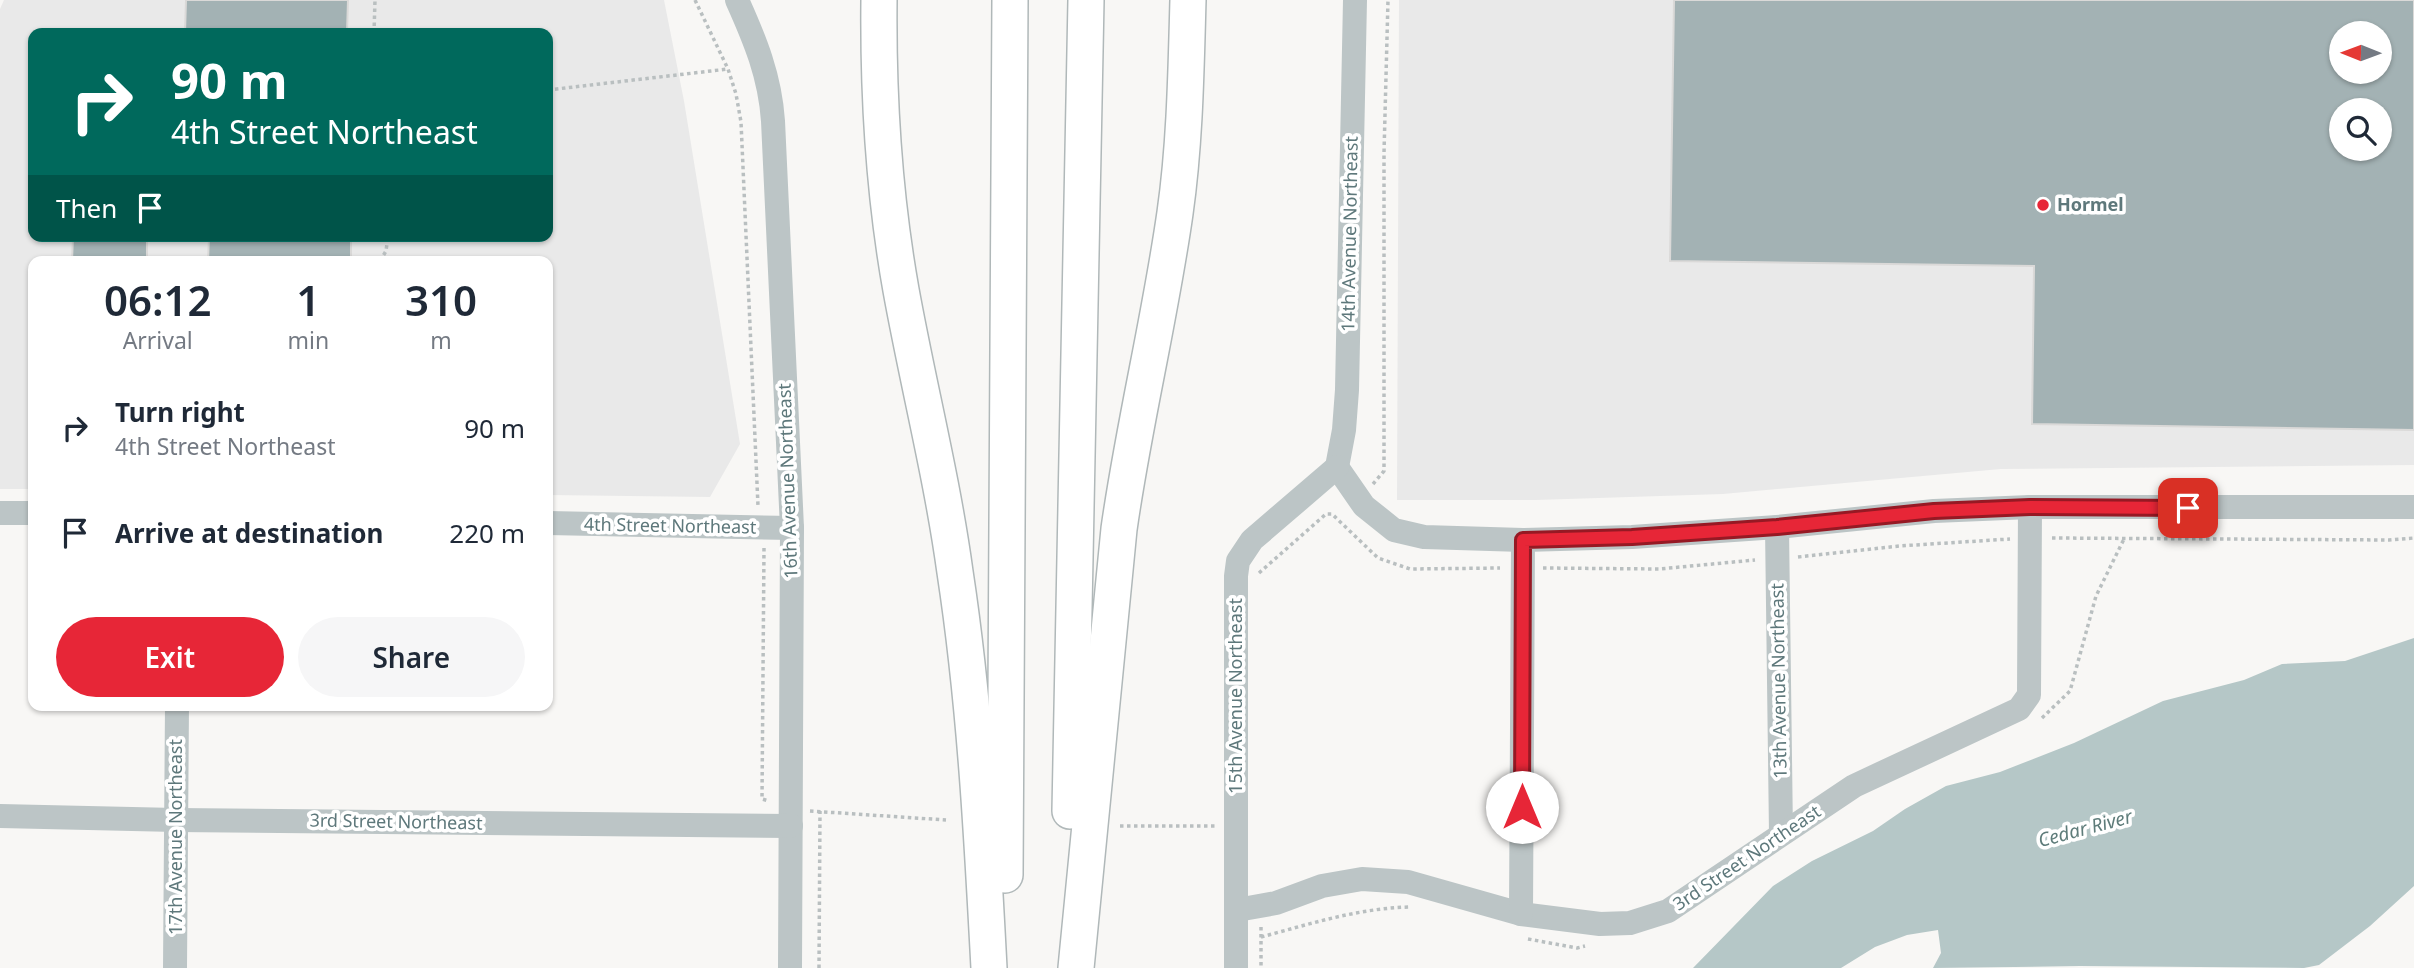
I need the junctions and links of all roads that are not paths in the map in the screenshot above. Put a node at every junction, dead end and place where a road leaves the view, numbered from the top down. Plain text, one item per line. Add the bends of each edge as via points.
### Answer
1 (737, 0) edge
2 (879, 0) edge
3 (1010, 0) edge
4 (1086, 0) edge
5 (1188, 0) edge
6 (1354, 6) edge
7 (1337, 467) junction
8 (2030, 507) junction
9 (2414, 507) edge
10 (0, 513) edge
11 (28, 513) edge
12 (553, 523) edge
13 (1777, 527) junction
14 (792, 528) junction
15 (1523, 540) junction
16 (177, 711) edge
17 (0, 816) edge
18 (176, 820) junction
19 (792, 826) junction
20 (1781, 834) junction
21 (1237, 910) junction
22 (1521, 925) junction
23 (175, 968) edge
24 (790, 968) edge
25 (989, 968) edge
26 (1004, 968) edge
27 (1069, 968) edge
28 (1076, 968) edge
29 (1236, 968) edge

1 - 14 street, 16th Avenue Northeast via 764,64 771,101
2 - 25 highway via 886,178 901,290 961,611 980,801
3 - 26 highway
4 - 27 highway
5 - 28 highway via 1176,209 1119,529
6 - 7 street, 14th Avenue Northeast via 1347,390
7 - 15 street via 1364,506 1394,530 1424,537
7 - 21 street, 15th Avenue Northeast via 1252,540 1238,561
8 - 9 street
8 - 13 street via 1885,514
8 - 20 street, 3rd Street Northeast via 2029,695 2019,709 1854,786
10 - 11 street
12 - 14 street, 4th Street Northeast
13 - 15 street
13 - 20 street, 13th Avenue Northeast
14 - 19 street, 16th Avenue Northeast
15 - 22 street
16 - 18 street, 17th Avenue Northeast
17 - 18 street, 3rd Street Northeast
18 - 19 street, 3rd Street Northeast
18 - 23 street, 17th Avenue Northeast
19 - 24 street, 16th Avenue Northeast
20 - 22 street, 3rd Street Northeast via 1668,911 1630,923
21 - 22 street, 3rd Street Northeast via 1362,879 1408,881
21 - 29 street, 15th Avenue Northeast

